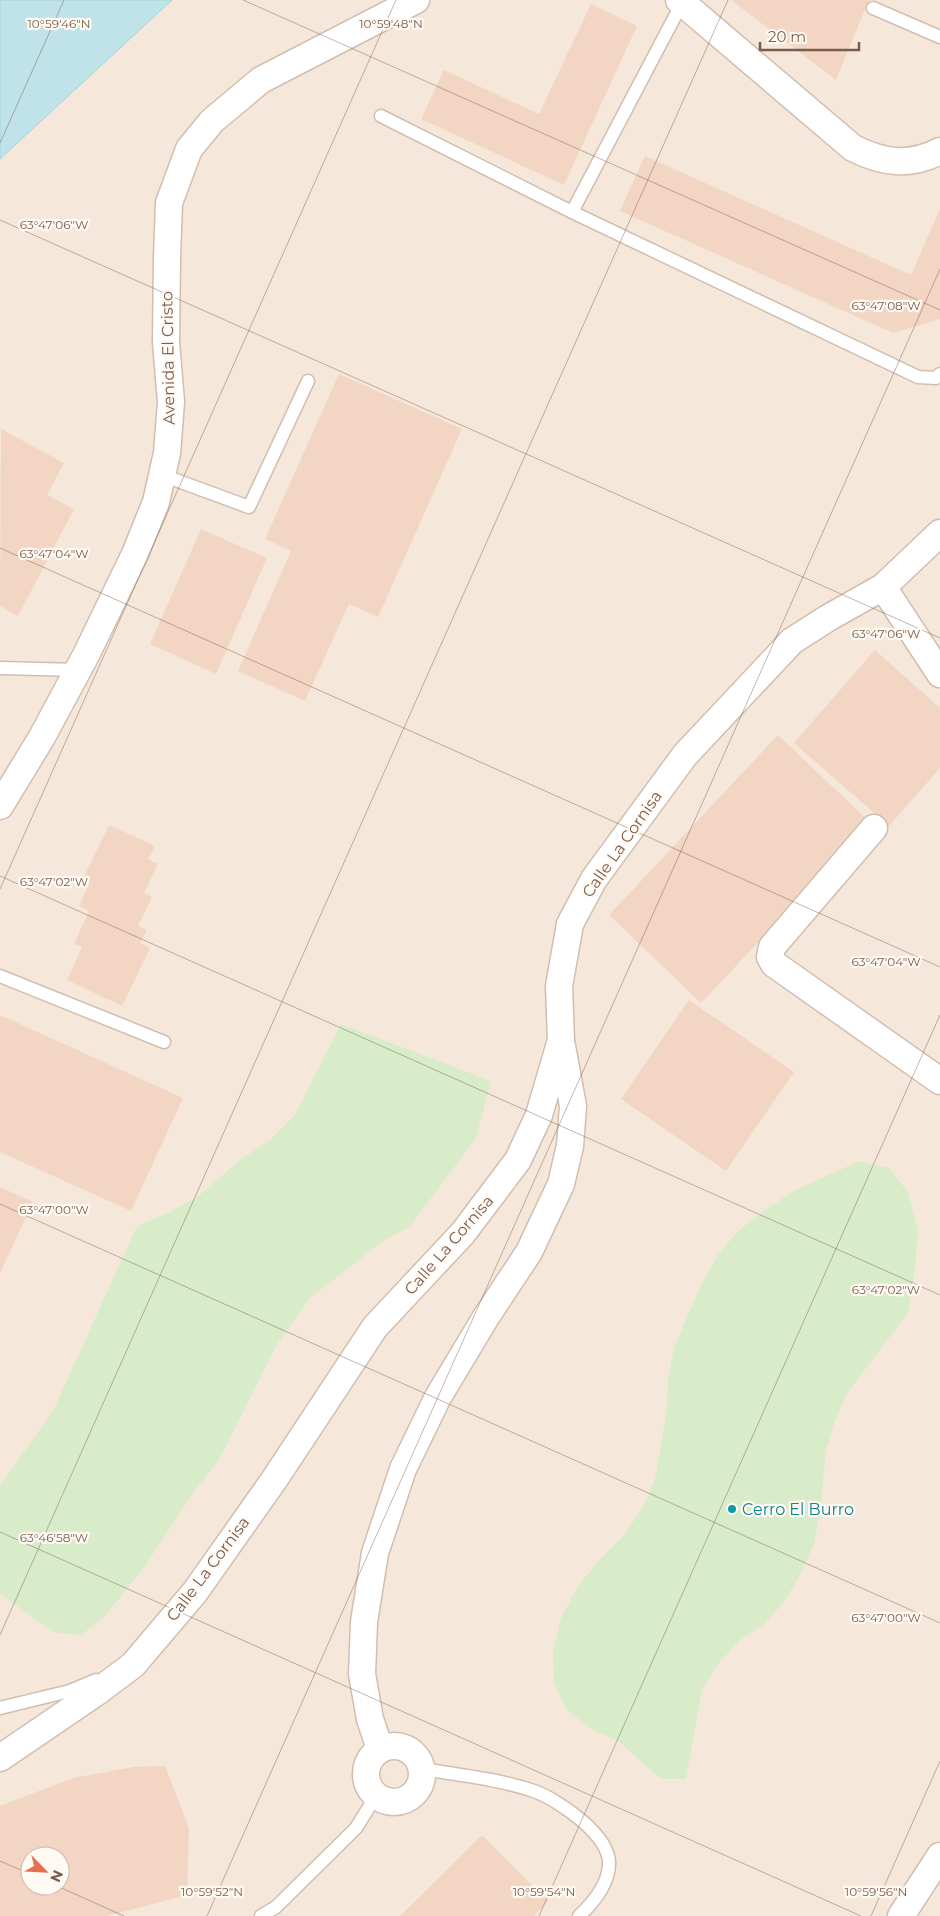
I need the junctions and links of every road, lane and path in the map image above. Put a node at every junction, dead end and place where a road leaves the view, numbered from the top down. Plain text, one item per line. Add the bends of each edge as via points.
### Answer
1 (416, 0) edge
2 (681, 1) edge
3 (872, 8) dead end
4 (940, 37) edge
5 (381, 116) dead end
6 (940, 151) edge
7 (572, 212) junction
8 (940, 374) edge
9 (308, 381) dead end
10 (162, 475) junction
11 (940, 534) edge
12 (883, 587) junction
13 (0, 668) edge
14 (78, 670) junction
15 (940, 674) edge
16 (0, 806) edge
17 (874, 828) dead end
18 (0, 976) edge
19 (561, 1040) junction
20 (164, 1042) dead end
21 (940, 1081) edge
22 (133, 1665) junction
23 (0, 1708) edge
24 (380, 1749) junction
25 (0, 1758) edge
26 (422, 1769) junction
27 (376, 1796) junction
28 (940, 1856) edge
29 (261, 1916) edge
30 (579, 1916) edge
31 (901, 1916) edge

1 - 10 street, Avenida El Cristo via 261,80 212,121 189,149 170,203 166,342 171,402 168,453
2 - 6 street via 853,148 891,162 927,157
2 - 7 lane
3 - 4 lane
5 - 7 lane
7 - 8 lane via 918,377 936,378
9 - 10 lane via 249,507
10 - 14 street, Avenida El Cristo via 156,502 135,554
11 - 12 street, Calle La Cornisa
12 - 15 street
12 - 19 street, Calle La Cornisa via 792,641 685,755 594,879 570,924 559,986
13 - 14 lane
14 - 16 street, Avenida El Cristo
17 - 21 street via 772,947 770,957 774,964
18 - 20 lane
19 - 22 street, Calle La Cornisa via 539,1116 518,1160 463,1233 375,1327 196,1592
19 - 24 street via 573,1106 570,1146 561,1184 529,1252 438,1397 403,1469 375,1553 364,1622 362,1674 370,1720
22 - 23 lane via 70,1691
22 - 25 street, Calle La Cornisa
24 - 26 street via 398,1746 406,1749 414,1754
24 - 27 street via 370,1759 366,1772 367,1786
26 - 27 street via 420,1787 408,1799 391,1803
26 - 30 lane via 497,1781 536,1792 585,1823 607,1849 610,1864 605,1884
27 - 29 lane via 356,1828 276,1907
28 - 31 street

